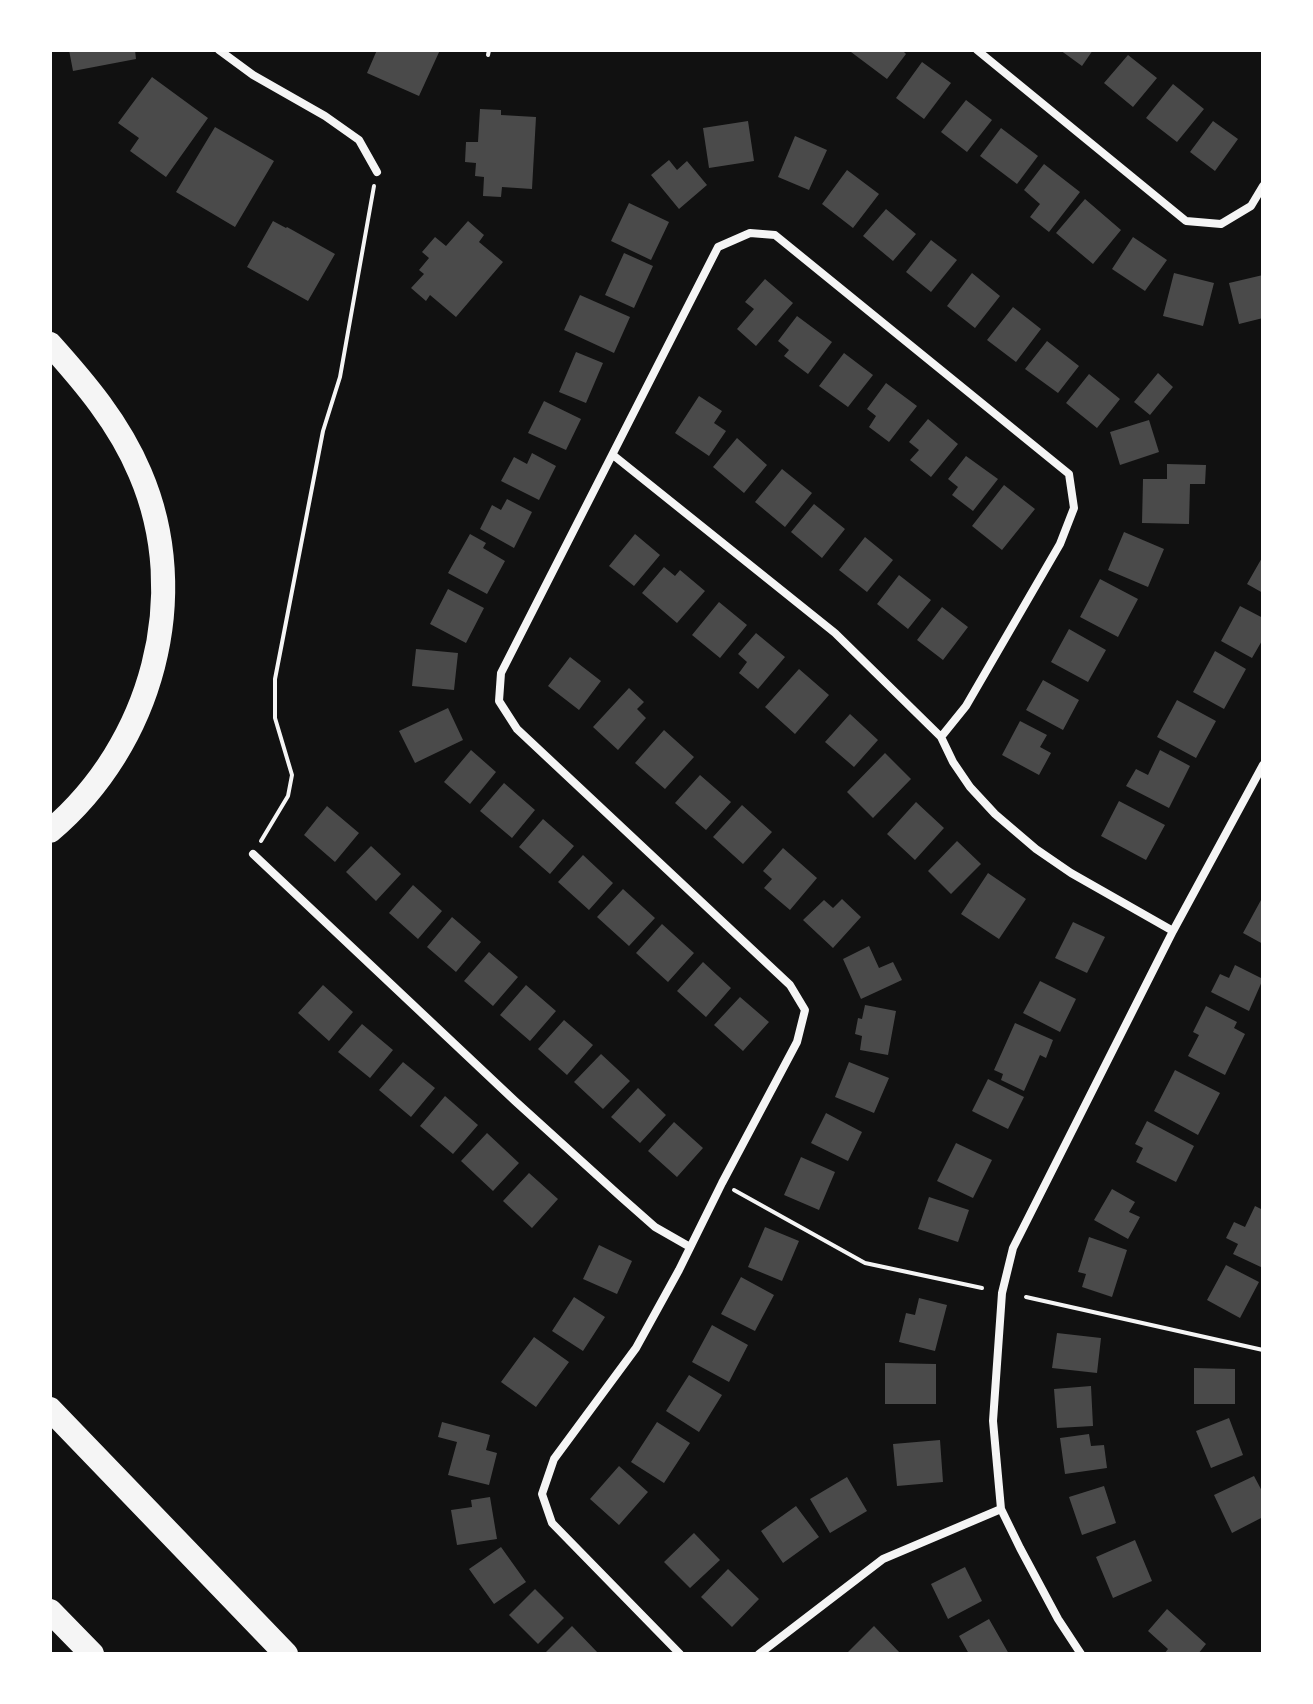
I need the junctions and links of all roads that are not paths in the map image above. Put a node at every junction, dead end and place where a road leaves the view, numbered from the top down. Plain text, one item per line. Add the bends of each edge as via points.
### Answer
1 (219, 50) edge
2 (977, 50) edge
3 (377, 172) road end
4 (1263, 186) edge
5 (50, 344) edge
6 (613, 455) junction
7 (941, 737) junction
8 (1263, 765) edge
9 (50, 831) edge
10 (253, 854) road end
11 (1173, 931) junction
12 (690, 1247) junction
13 (50, 1409) edge
14 (1001, 1509) junction
15 (50, 1611) edge
16 (92, 1654) edge
17 (286, 1654) edge
18 (680, 1654) edge
19 (759, 1654) edge
20 (1081, 1654) edge

1 - 3 street via 359,140
2 - 4 street via 1186,221 1221,224 1251,206
5 - 9 highway via 102,404 140,473 156,525 163,591 156,655 134,720 98,780
6 - 7 street via 835,633
6 - 7 street via 718,247 750,233 775,235 1069,474 1074,508 1060,544 966,706
6 - 12 street via 501,673 499,701 517,729 790,985 805,1010 797,1042
7 - 11 street via 970,787 1036,849
8 - 11 street
10 - 12 street via 621,1197 655,1227
11 - 14 street via 1013,1248 1002,1293 993,1421
12 - 18 street via 636,1348 554,1459 542,1494 552,1523
13 - 17 highway
14 - 19 street via 883,1559
14 - 20 street
15 - 16 highway

